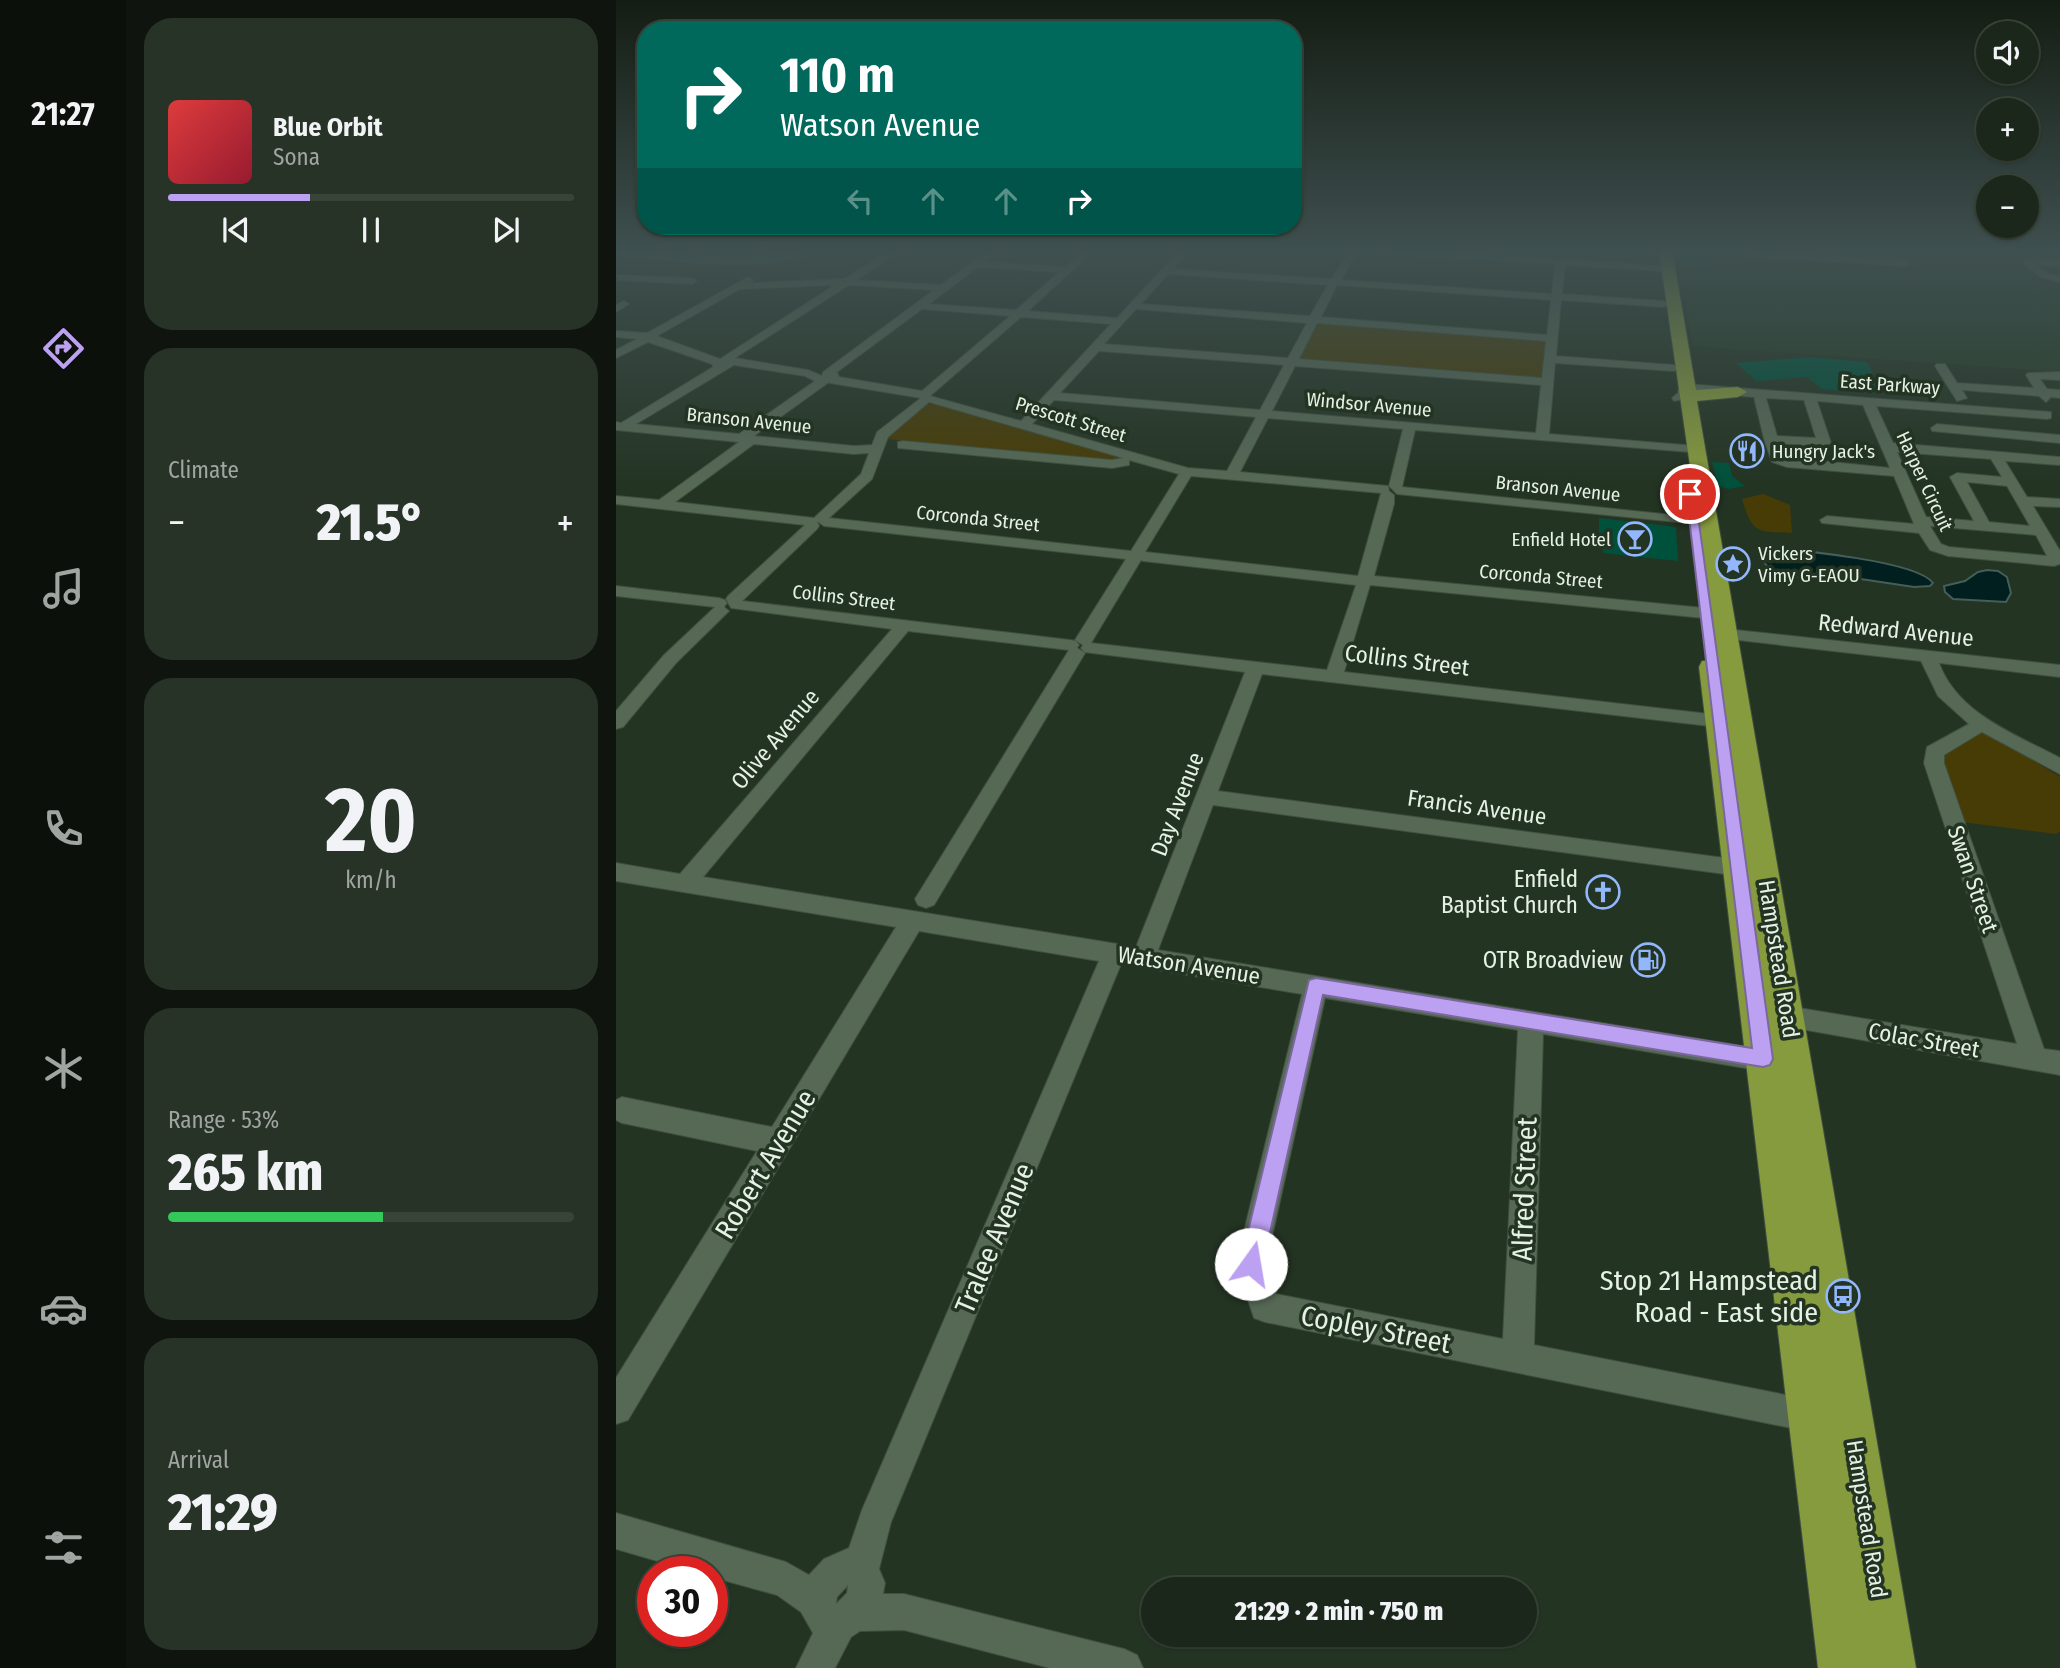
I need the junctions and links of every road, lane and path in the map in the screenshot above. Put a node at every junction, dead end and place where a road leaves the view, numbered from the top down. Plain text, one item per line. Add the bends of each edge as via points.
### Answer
1 (663, 328) edge
2 (778, 328) edge
3 (892, 328) edge
4 (1004, 328) edge
5 (1114, 328) edge
6 (1312, 328) edge
7 (1418, 328) edge
8 (1551, 328) edge
9 (1673, 328) edge
10 (616, 334) edge
11 (647, 337) junction
12 (1550, 338) junction
13 (1096, 347) junction
14 (616, 355) edge
15 (1552, 359) junction
16 (1294, 361) junction
17 (721, 362) junction
18 (1941, 366) dead end
19 (2060, 376) edge
20 (826, 377) junction
21 (1549, 382) junction
22 (1683, 382) junction
23 (1954, 386) junction
24 (1738, 392) junction
25 (2042, 392) junction
26 (1759, 393) junction
27 (2060, 394) edge
28 (926, 396) junction
29 (1051, 396) junction
30 (1809, 397) junction
31 (1868, 402) junction
32 (1924, 406) junction
33 (1968, 409) junction
34 (1264, 414) junction
35 (2056, 414) edge
36 (1024, 425) junction
37 (620, 426) edge
38 (1410, 426) junction
39 (1937, 428) junction
40 (1542, 437) junction
41 (747, 439) junction
42 (1770, 439) junction
43 (2060, 439) edge
44 (903, 445) dead end
45 (1888, 447) junction
46 (878, 448) junction
47 (1685, 449) junction
48 (1950, 452) junction
49 (1996, 456) junction
50 (1132, 458) junction
51 (2060, 461) edge
52 (1186, 471) junction
53 (1901, 473) junction
54 (1231, 476) junction
55 (2011, 482) junction
56 (1392, 491) junction
57 (616, 500) edge
58 (2024, 501) junction
59 (2060, 503) edge
60 (663, 504) junction
61 (1827, 520) dead end
62 (817, 522) junction
63 (1701, 522) junction
64 (1923, 525) junction
65 (1984, 526) junction
66 (2041, 531) junction
67 (1135, 555) junction
68 (1365, 581) junction
69 (616, 591) edge
70 (728, 605) junction
71 (1715, 624) junction
72 (902, 625) junction
73 (1080, 647) junction
74 (1928, 657) junction
75 (1256, 667) junction
76 (2060, 671) edge
77 (1334, 676) junction
78 (619, 716) edge
79 (1729, 723) junction
80 (1984, 723) junction
81 (2060, 767) edge
82 (1206, 797) junction
83 (1753, 870) junction
84 (616, 872) edge
85 (685, 883) junction
86 (920, 910) junction
87 (1114, 953) junction
88 (1143, 958) junction
89 (1316, 986) junction
90 (1773, 1015) junction
91 (1531, 1021) junction
92 (2035, 1059) junction
93 (1779, 1061) junction
94 (2060, 1063) edge
95 (622, 1111) dead end
96 (778, 1142) junction
97 (1518, 1357) junction
98 (616, 1408) edge
99 (1832, 1420) junction
100 (616, 1531) edge
101 (842, 1594) junction
102 (813, 1668) edge
103 (1124, 1668) edge
104 (1845, 1668) edge
105 (1889, 1668) edge

1 - 11 street
2 - 17 street
3 - 20 street
4 - 28 street
5 - 13 street
6 - 16 street
7 - 12 street
8 - 12 street
9 - 22 highway, Hampstead Road
10 - 11 street, Prescott Street
11 - 14 street
11 - 17 street, Prescott Street
12 - 15 street
13 - 16 street
13 - 29 street
15 - 21 street
15 - 22 street, East Parkway
16 - 21 street
16 - 34 street
17 - 20 street, Prescott Street
17 - 37 street
18 - 23 street
19 - 25 street via 2032,375
20 - 28 street, Prescott Street
20 - 41 street
21 - 40 street
22 - 24 street, East Parkway
22 - 24 highway via 1704,393
22 - 47 highway, Hampstead Road
22 - 63 highway, Hampstead Road
23 - 25 street
23 - 33 street
24 - 26 street, East Parkway
25 - 27 street
25 - 35 street
26 - 30 street, East Parkway
26 - 42 street
28 - 36 street, Prescott Street
28 - 46 street via 882,435
29 - 34 street, Windsor Avenue
29 - 36 street
30 - 31 street, East Parkway
30 - 42 street via 1825,443
31 - 32 street, East Parkway
31 - 45 street, Harper Circuit
32 - 33 street, East Parkway
32 - 39 street
33 - 35 street, East Parkway
34 - 38 street, Windsor Avenue
34 - 54 street
36 - 50 street, Prescott Street
37 - 41 street, Branson Avenue
38 - 40 street, Windsor Avenue
38 - 56 street
39 - 43 street
39 - 48 street
40 - 47 street, Windsor Avenue
41 - 46 street, Branson Avenue via 854,450
41 - 60 street
42 - 53 street via 1774,456 1787,463
44 - 50 street via 1112,464
45 - 48 street
45 - 53 street, Harper Circuit
46 - 62 street via 867,476
47 - 63 highway, Hampstead Road
48 - 49 street
49 - 51 street
49 - 55 street, Harper Circuit
50 - 52 street, Prescott Street
52 - 54 street, Branson Avenue
52 - 67 street, Robert Avenue
53 - 64 street, Harper Circuit
54 - 56 street, Branson Avenue
55 - 58 street, Harper Circuit
55 - 65 street via 1957,477
56 - 63 street, Branson Avenue
56 - 68 street
57 - 60 street, Corconda Street
58 - 59 street
58 - 66 street, Harper Circuit
60 - 62 street, Corconda Street
61 - 64 street
62 - 67 street, Corconda Street
62 - 70 street
63 - 71 highway, Hampstead Road
64 - 65 street
64 - 66 street, Harper Circuit via 1932,544 1941,550 2054,561
65 - 66 street
67 - 68 street, Corconda Street
67 - 73 street, Robert Avenue
68 - 71 street, Corconda Street
68 - 77 street
69 - 70 street, Collins Street
70 - 72 street, Collins Street
70 - 78 street via 670,659
71 - 74 street, Redward Avenue
71 - 79 highway, Hampstead Road
72 - 73 street, Collins Street
72 - 85 street, Olive Avenue
73 - 75 street, Collins Street
73 - 86 street, Robert Avenue
74 - 76 street, Redward Avenue
74 - 80 street via 1941,690
75 - 77 street, Collins Street
75 - 82 street, Day Avenue
77 - 79 street, Collins Street
79 - 83 highway, Hampstead Road
80 - 81 street
80 - 92 street, Swan Street via 1934,752 1934,763
82 - 83 street, Francis Avenue
82 - 88 street, Day Avenue
83 - 90 highway, Hampstead Road
84 - 85 street, Watson Avenue
85 - 86 street, Watson Avenue
86 - 87 street, Watson Avenue
86 - 96 street, Robert Avenue
87 - 88 street, Watson Avenue
87 - 101 street, Tralee Avenue
88 - 89 street, Watson Avenue
89 - 91 street, Watson Avenue
89 - 97 street, Copley Street via 1251,1264 1265,1307
90 - 92 street, Colac Street
90 - 93 highway, Hampstead Road
91 - 93 street, Watson Avenue
91 - 97 street, Alfred Street
92 - 94 street, Colac Street
93 - 99 highway, Hampstead Road
95 - 96 street
96 - 98 street, Robert Avenue
97 - 99 street, Copley Street
99 - 104 highway, Hampstead Road
99 - 105 highway, Hampstead Road
100 - 101 street
101 - 102 street, Tralee Avenue
101 - 103 street

